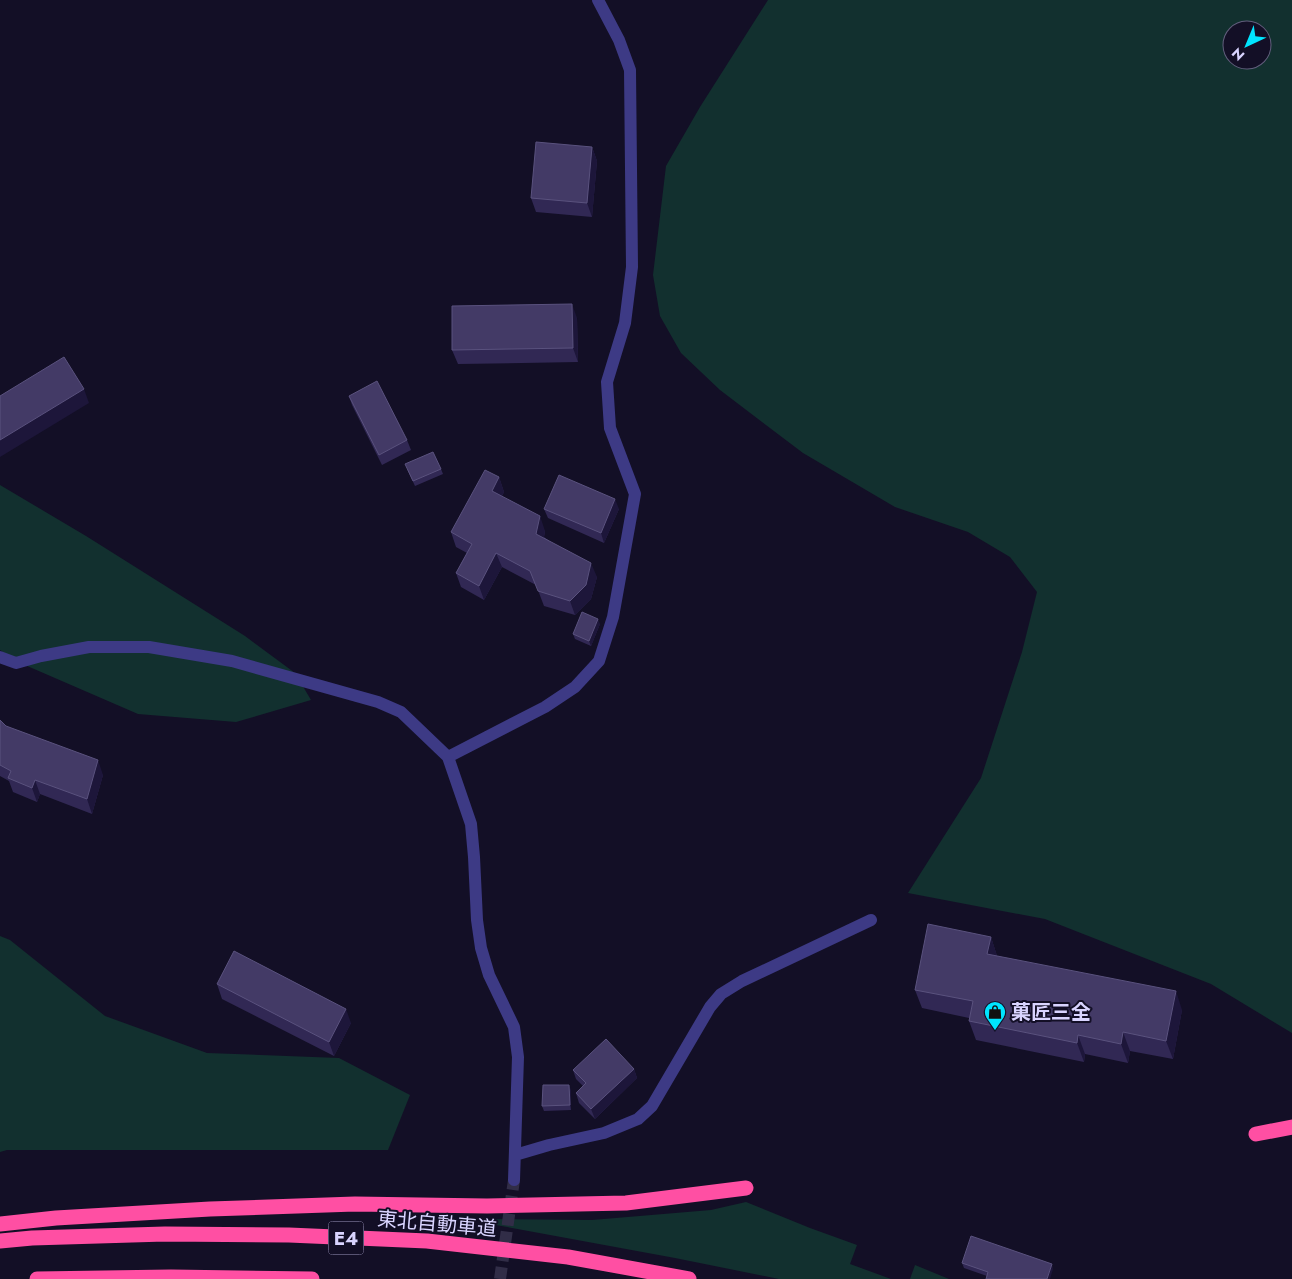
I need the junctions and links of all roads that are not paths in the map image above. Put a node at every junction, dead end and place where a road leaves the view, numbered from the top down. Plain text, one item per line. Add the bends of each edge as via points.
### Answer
1 (598, 0) edge
2 (0, 657) edge
3 (448, 758) junction
4 (871, 920) dead end
5 (1292, 1127) edge
6 (1256, 1134) dead end
7 (515, 1156) junction
8 (514, 1180) tunnel mouth
9 (746, 1188) dead end
10 (0, 1224) edge
11 (0, 1241) edge
12 (37, 1279) edge
13 (312, 1279) edge
14 (689, 1279) edge

1 - 3 street via 630,70 632,267 625,323 607,382 610,428 635,494 613,617 600,661 575,687 545,707
2 - 3 street via 16,663 89,647 150,647 232,661 378,702 401,712
3 - 7 street via 470,824 481,948 489,975 514,1027 518,1057
4 - 7 street via 721,994 652,1106 638,1119 604,1133
5 - 6 highway
7 - 8 street
9 - 10 highway via 626,1203 355,1204 210,1209
11 - 14 highway, 東北自動車道 / E4 via 165,1234 427,1241 568,1257
12 - 13 highway, E4

